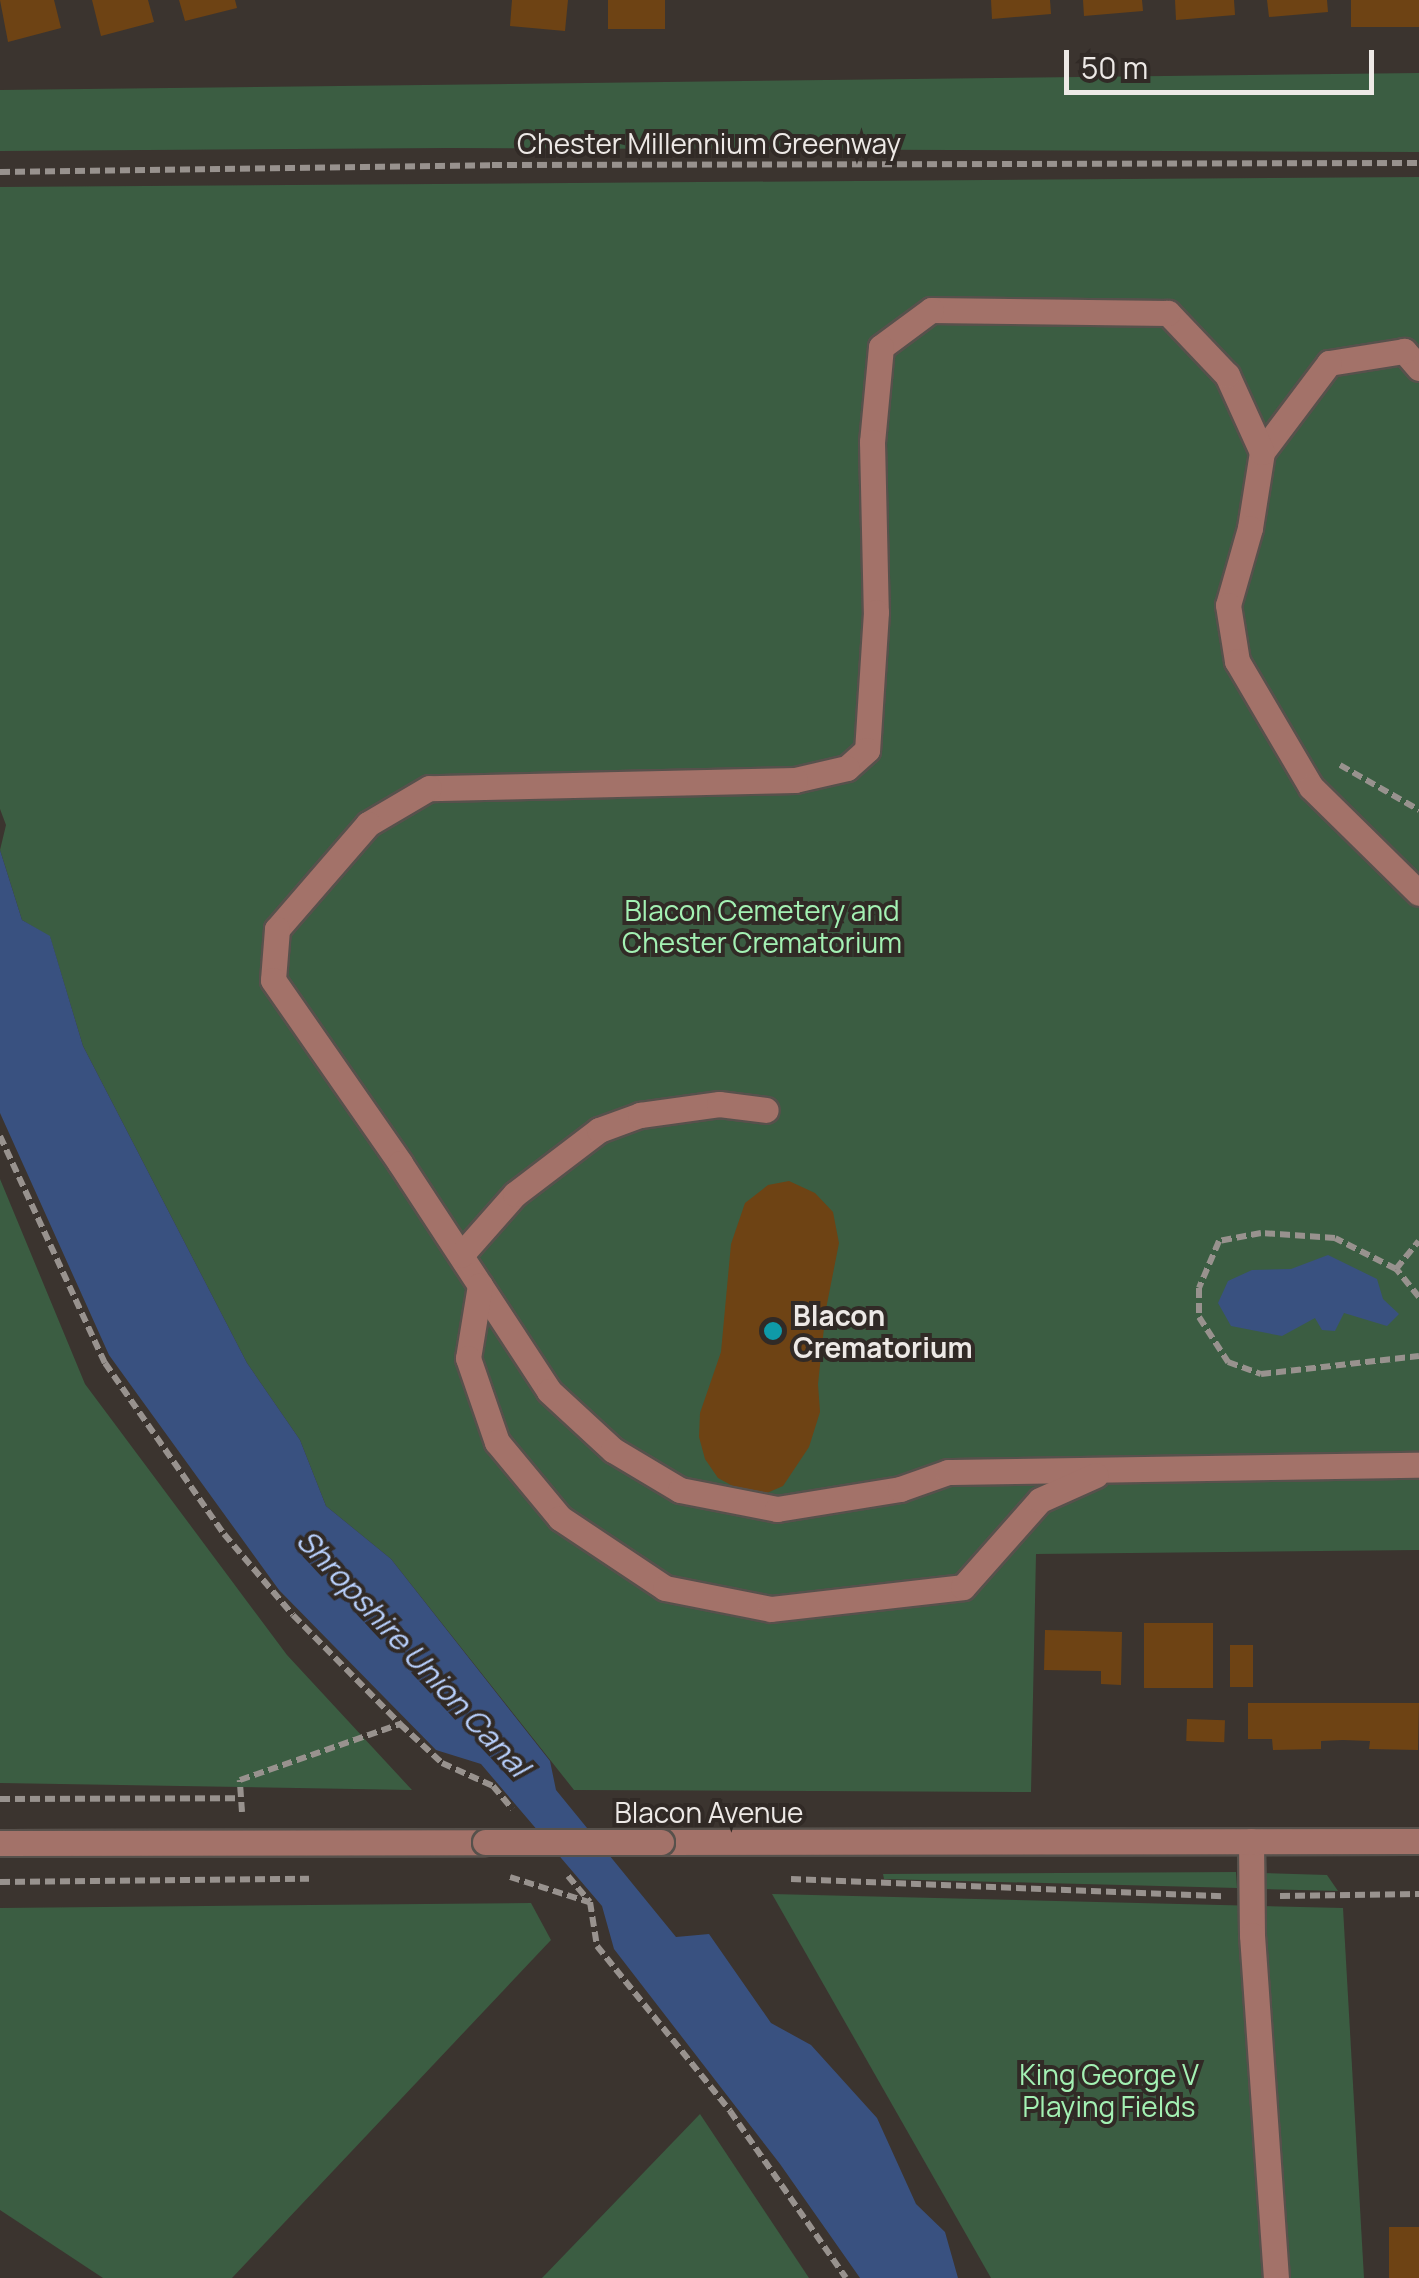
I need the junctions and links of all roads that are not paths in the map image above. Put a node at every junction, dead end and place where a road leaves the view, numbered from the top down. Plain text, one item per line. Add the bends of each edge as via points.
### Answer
1 (1419, 368) edge
2 (1262, 452) junction
3 (1419, 893) edge
4 (766, 1110) dead end
5 (461, 1255) junction
6 (480, 1285) junction
7 (1419, 1465) edge
8 (1110, 1469) junction
9 (1419, 1841) edge
10 (0, 1842) edge
11 (1251, 1842) junction
12 (1276, 2278) edge

1 - 2 street via 1404,351 1329,364
2 - 3 street via 1228,605 1237,660 1312,787
2 - 5 street via 1227,375 1168,313 931,310 881,347 872,442 876,612 867,750 847,768 795,780 429,788 368,824 278,928 273,980
4 - 5 street via 719,1104 640,1115 599,1130 515,1194
5 - 6 street
6 - 8 street via 548,1391 613,1450 680,1490 778,1510 900,1489 948,1472
6 - 8 street via 468,1358 497,1442 560,1518 666,1588 771,1609 963,1587 1040,1500
7 - 8 street
9 - 11 street, Blacon Avenue
10 - 11 street, Blacon Avenue, bridge
11 - 12 street

